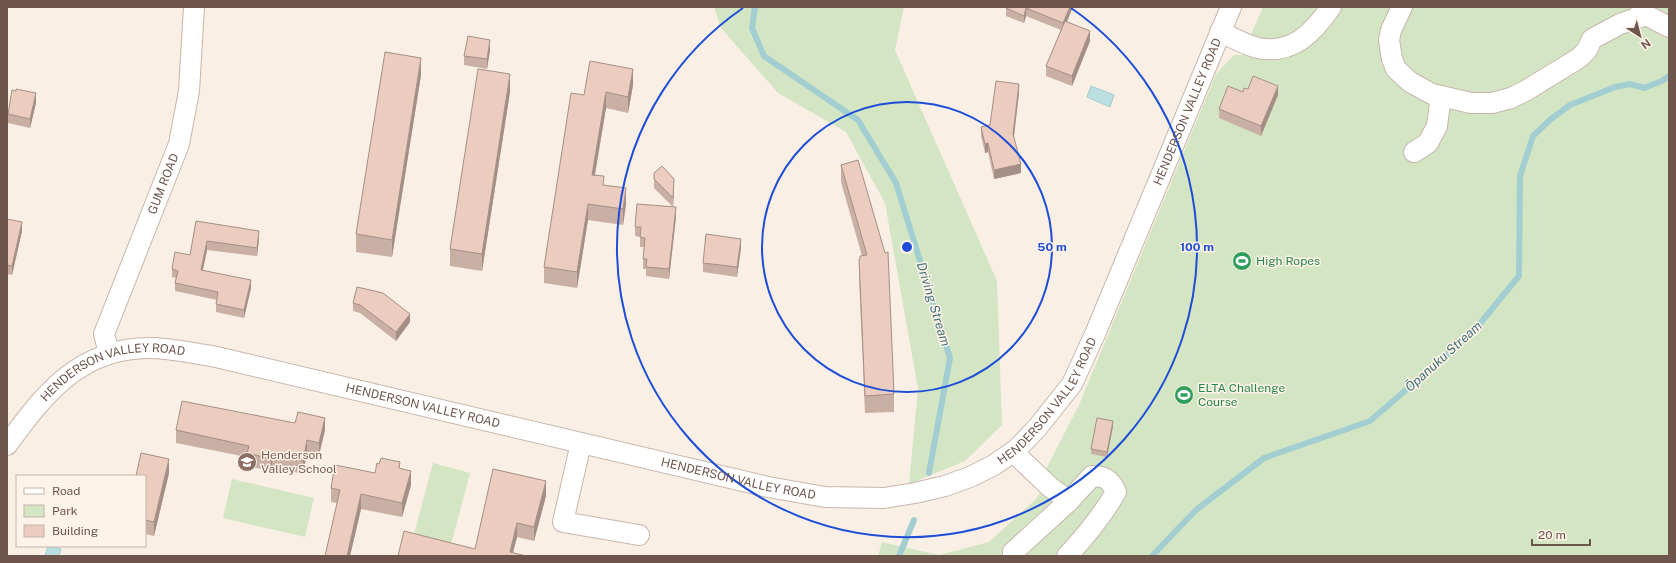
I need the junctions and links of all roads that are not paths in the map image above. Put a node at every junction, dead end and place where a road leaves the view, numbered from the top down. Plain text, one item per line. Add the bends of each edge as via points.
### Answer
1 (194, 7) edge
2 (1231, 7) edge
3 (1331, 7) edge
4 (1402, 7) edge
5 (1643, 11) edge
6 (1669, 26) edge
7 (1220, 32) junction
8 (1441, 96) junction
9 (1414, 152) dead end
10 (109, 353) junction
11 (581, 444) junction
12 (7, 445) edge
13 (1012, 452) junction
14 (1069, 501) junction
15 (639, 535) dead end
16 (1009, 555) edge
17 (1067, 556) edge

1 - 10 street, GUM ROAD via 189,92 179,144 104,334
2 - 7 street, HENDERSON VALLEY ROAD
3 - 7 street via 1320,24 1306,37 1275,50 1256,48
4 - 8 street via 1389,40 1396,69 1420,89
5 - 6 street
5 - 8 street via 1641,18 1620,24 1592,39 1585,53 1575,61 1511,98 1492,103 1471,103
7 - 13 street, HENDERSON VALLEY ROAD via 1072,384 1037,428
8 - 9 street via 1437,126 1428,143
10 - 11 street, HENDERSON VALLEY ROAD via 148,348 212,356
10 - 12 street, HENDERSON VALLEY ROAD via 87,362 49,391
11 - 13 street, HENDERSON VALLEY ROAD via 768,487 825,497 854,498 884,498 945,486 994,465
11 - 15 street via 563,522
13 - 14 street
14 - 16 street
14 - 17 street via 1092,476 1108,479 1116,492 1089,532

